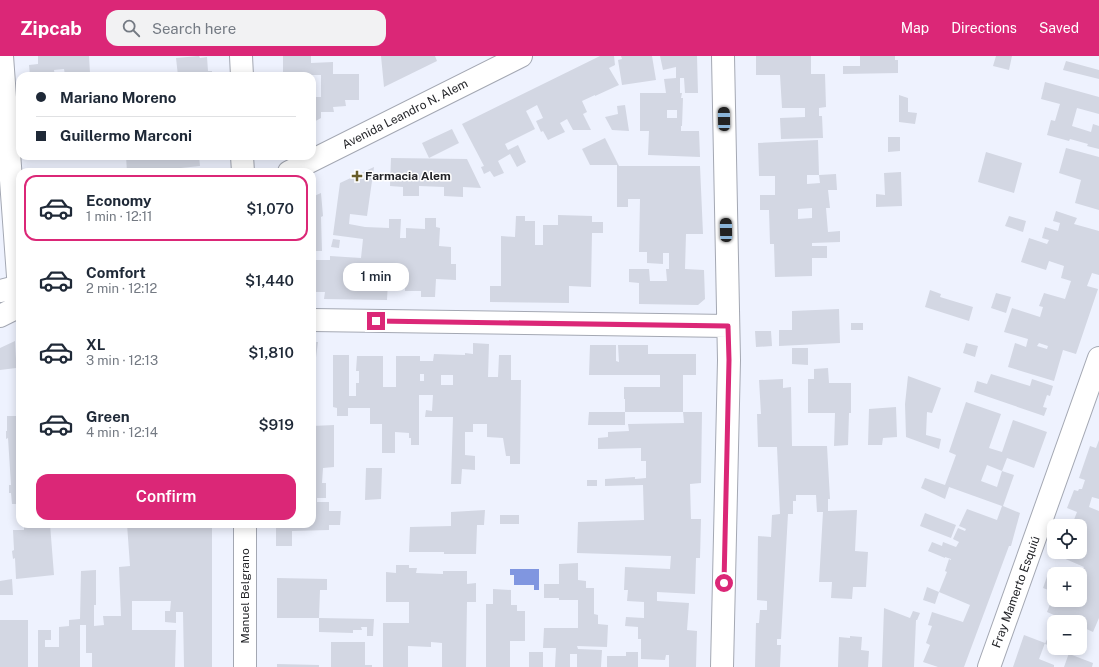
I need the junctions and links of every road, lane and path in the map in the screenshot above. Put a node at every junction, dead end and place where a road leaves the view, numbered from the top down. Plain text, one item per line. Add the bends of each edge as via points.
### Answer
1 (2, 56) edge
2 (242, 56) edge
3 (521, 56) edge
4 (723, 56) edge
5 (242, 72) edge
6 (316, 158) edge
7 (313, 160) edge
8 (297, 168) edge
9 (16, 295) edge
10 (0, 316) edge
11 (316, 320) edge
12 (728, 326) junction
13 (1099, 358) edge
14 (245, 528) edge
15 (245, 667) edge
16 (722, 667) edge
17 (989, 667) edge

1 - 9 street
2 - 5 street
3 - 6 street, Avenida Leandro N. Alem
4 - 12 street
7 - 8 street, Avenida Leandro N. Alem
9 - 10 street
11 - 12 street
12 - 16 street
13 - 17 street, Fray Mamerto Esquiú
14 - 15 street, Manuel Belgrano

